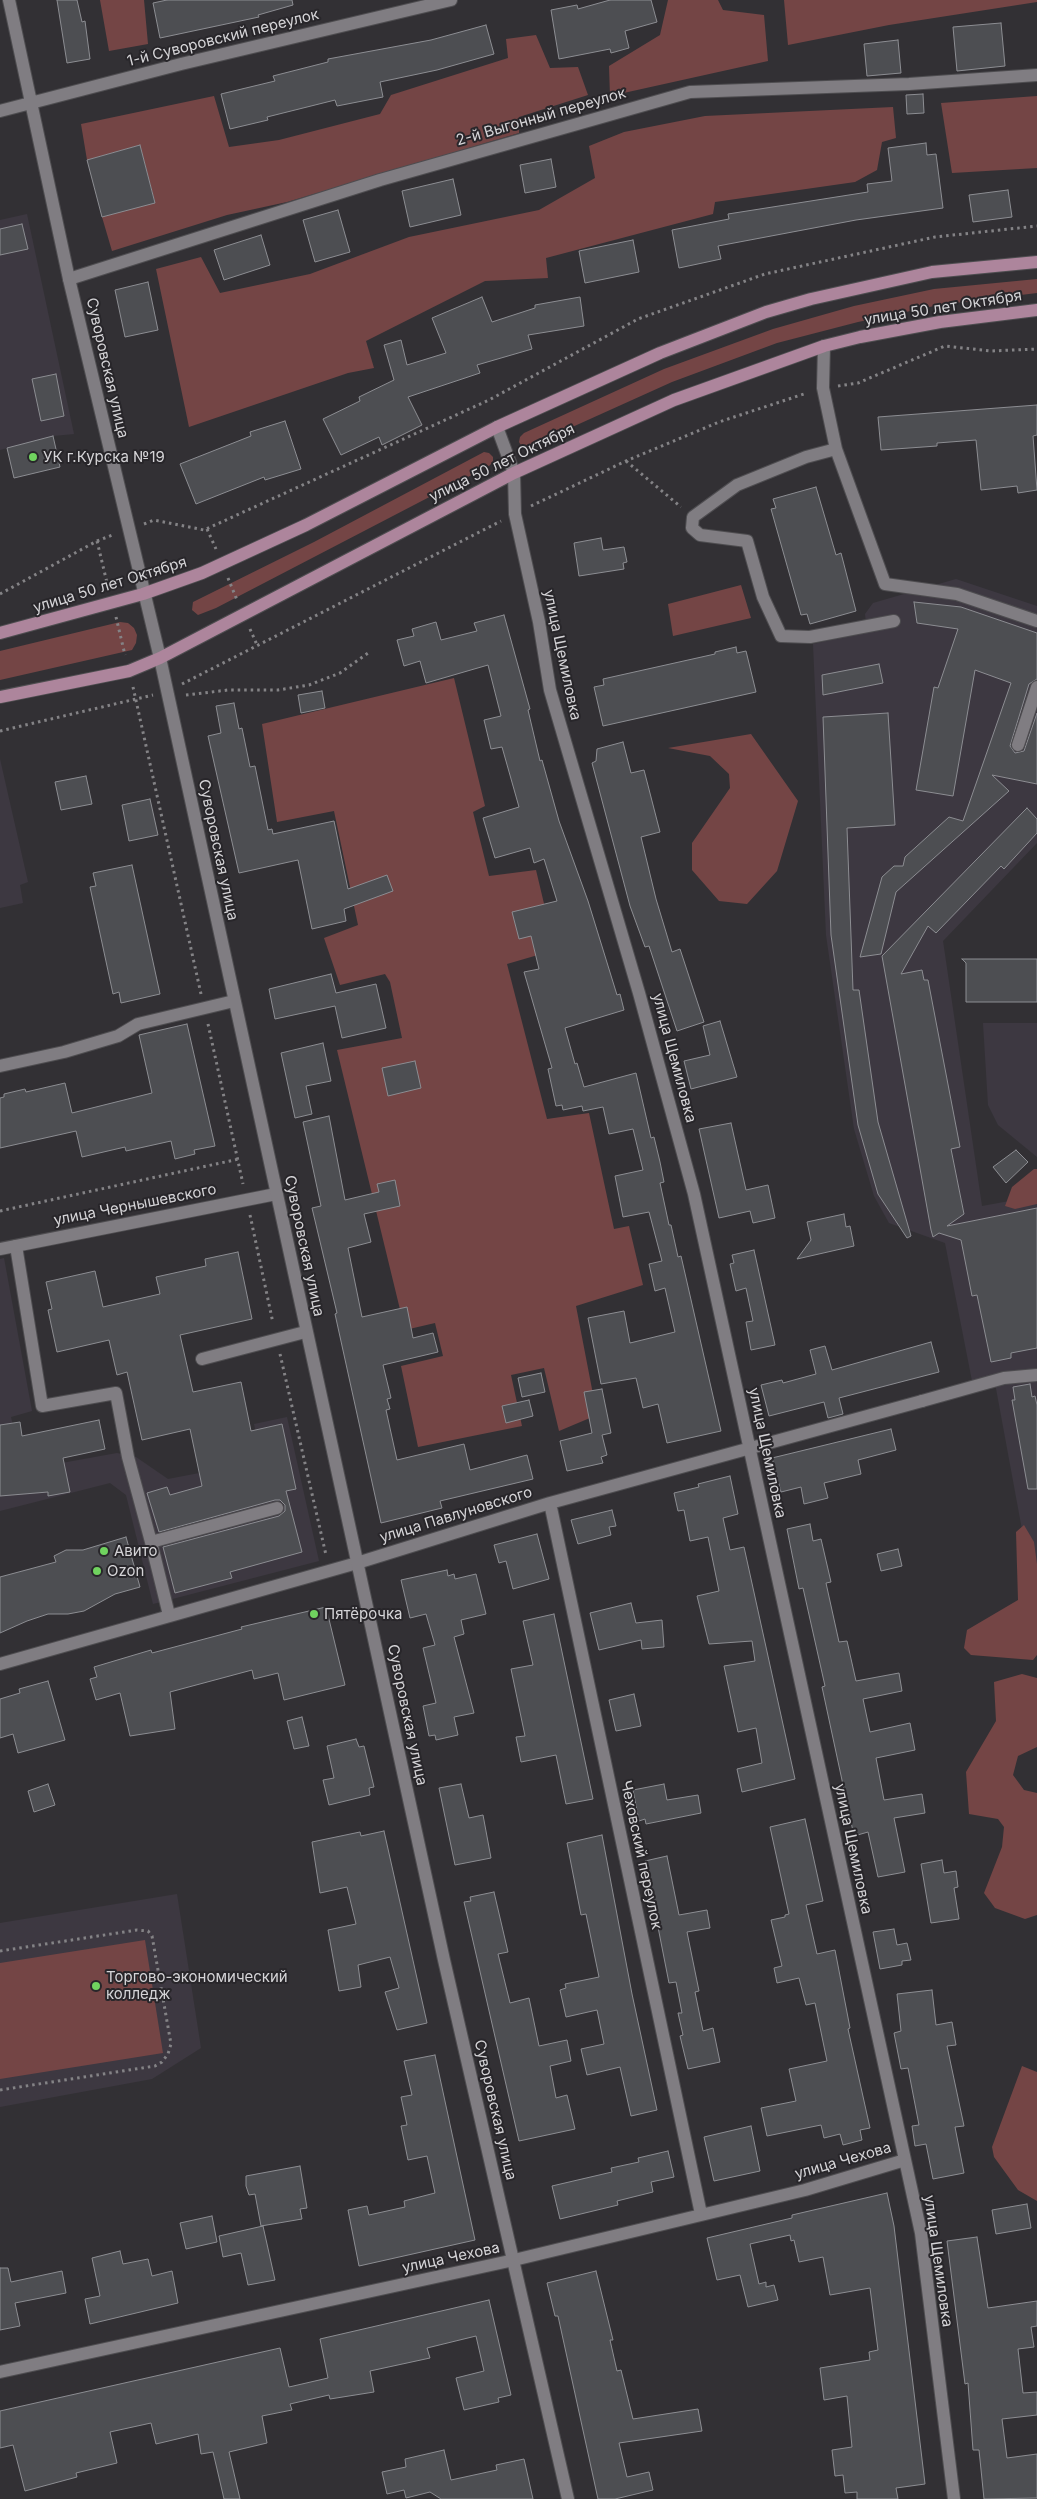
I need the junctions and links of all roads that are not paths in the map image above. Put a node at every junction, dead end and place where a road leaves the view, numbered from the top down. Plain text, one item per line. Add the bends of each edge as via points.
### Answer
1 (9, 0) edge
2 (451, 0) edge
3 (1037, 75) edge
4 (32, 103) junction
5 (0, 111) edge
6 (1037, 262) edge
7 (69, 279) junction
8 (1037, 310) edge
9 (824, 346) junction
10 (497, 427) junction
11 (836, 449) junction
12 (514, 473) junction
13 (143, 594) junction
14 (894, 621) dead end
15 (1037, 621) edge
16 (0, 633) edge
17 (160, 658) junction
18 (1037, 687) edge
19 (0, 697) edge
20 (1018, 745) dead end
21 (234, 1001) junction
22 (0, 1066) edge
23 (276, 1194) junction
24 (16, 1246) junction
25 (0, 1249) edge
26 (305, 1332) junction
27 (202, 1359) dead end
28 (1037, 1375) edge
29 (749, 1449) junction
30 (550, 1503) junction
31 (277, 1508) dead end
32 (151, 1542) junction
33 (357, 1563) junction
34 (169, 1615) junction
35 (0, 1664) edge
36 (905, 2160) junction
37 (700, 2214) junction
38 (514, 2260) junction
39 (0, 2372) edge
40 (568, 2499) edge
41 (954, 2499) edge

1 - 4 street, Суворовская улица
2 - 4 street, 1-й Суворовский переулок
3 - 7 street, 2-й Выгонный переулок via 909,84 690,92 380,180
4 - 5 street, 1-й Суворовский переулок
4 - 7 street, Суворовская улица
6 - 10 main road, улица 50 лет Октября via 932,272 766,312 660,353
7 - 13 street, Суворовская улица
8 - 9 main road, улица 50 лет Октября via 940,322
9 - 11 street via 823,388
9 - 12 main road, улица 50 лет Октября via 674,400
10 - 12 street, улица Щемиловка
10 - 13 main road, улица 50 лет Октября via 306,525 222,564
11 - 14 street via 806,457 737,485 693,517 692,528 700,535 748,541 763,597 781,636 810,638
11 - 15 street via 885,584 957,594
12 - 17 main road, улица 50 лет Октября
12 - 29 street, улица Щемиловка via 515,514 550,690 639,993 691,1185
13 - 16 main road, улица 50 лет Октября
13 - 17 street, Суворовская улица
17 - 19 main road, улица 50 лет Октября via 129,671
17 - 21 street, Суворовская улица
18 - 20 street
21 - 22 street via 138,1024 118,1036 64,1052
21 - 23 street, Суворовская улица
23 - 24 street, улица Чернышевского
23 - 26 street, Суворовская улица
24 - 25 street, улица Чернышевского
24 - 32 street via 42,1406 116,1393 128,1457
26 - 27 street
26 - 33 street, Суворовская улица
28 - 29 street, улица Павлуновского via 1004,1378
29 - 30 street, улица Павлуновского
29 - 36 street, улица Щемиловка
30 - 33 street, улица Павлуновского
30 - 37 street, Чеховский переулок
31 - 32 street
32 - 34 street
33 - 34 street, улица Павлуновского
33 - 38 street, Суворовская улица
34 - 35 street, улица Павлуновского
36 - 37 street, улица Чехова via 805,2190
36 - 41 street, улица Щемиловка via 921,2233
37 - 38 street, улица Чехова
38 - 39 street, улица Чехова
38 - 40 street, Суворовская улица

